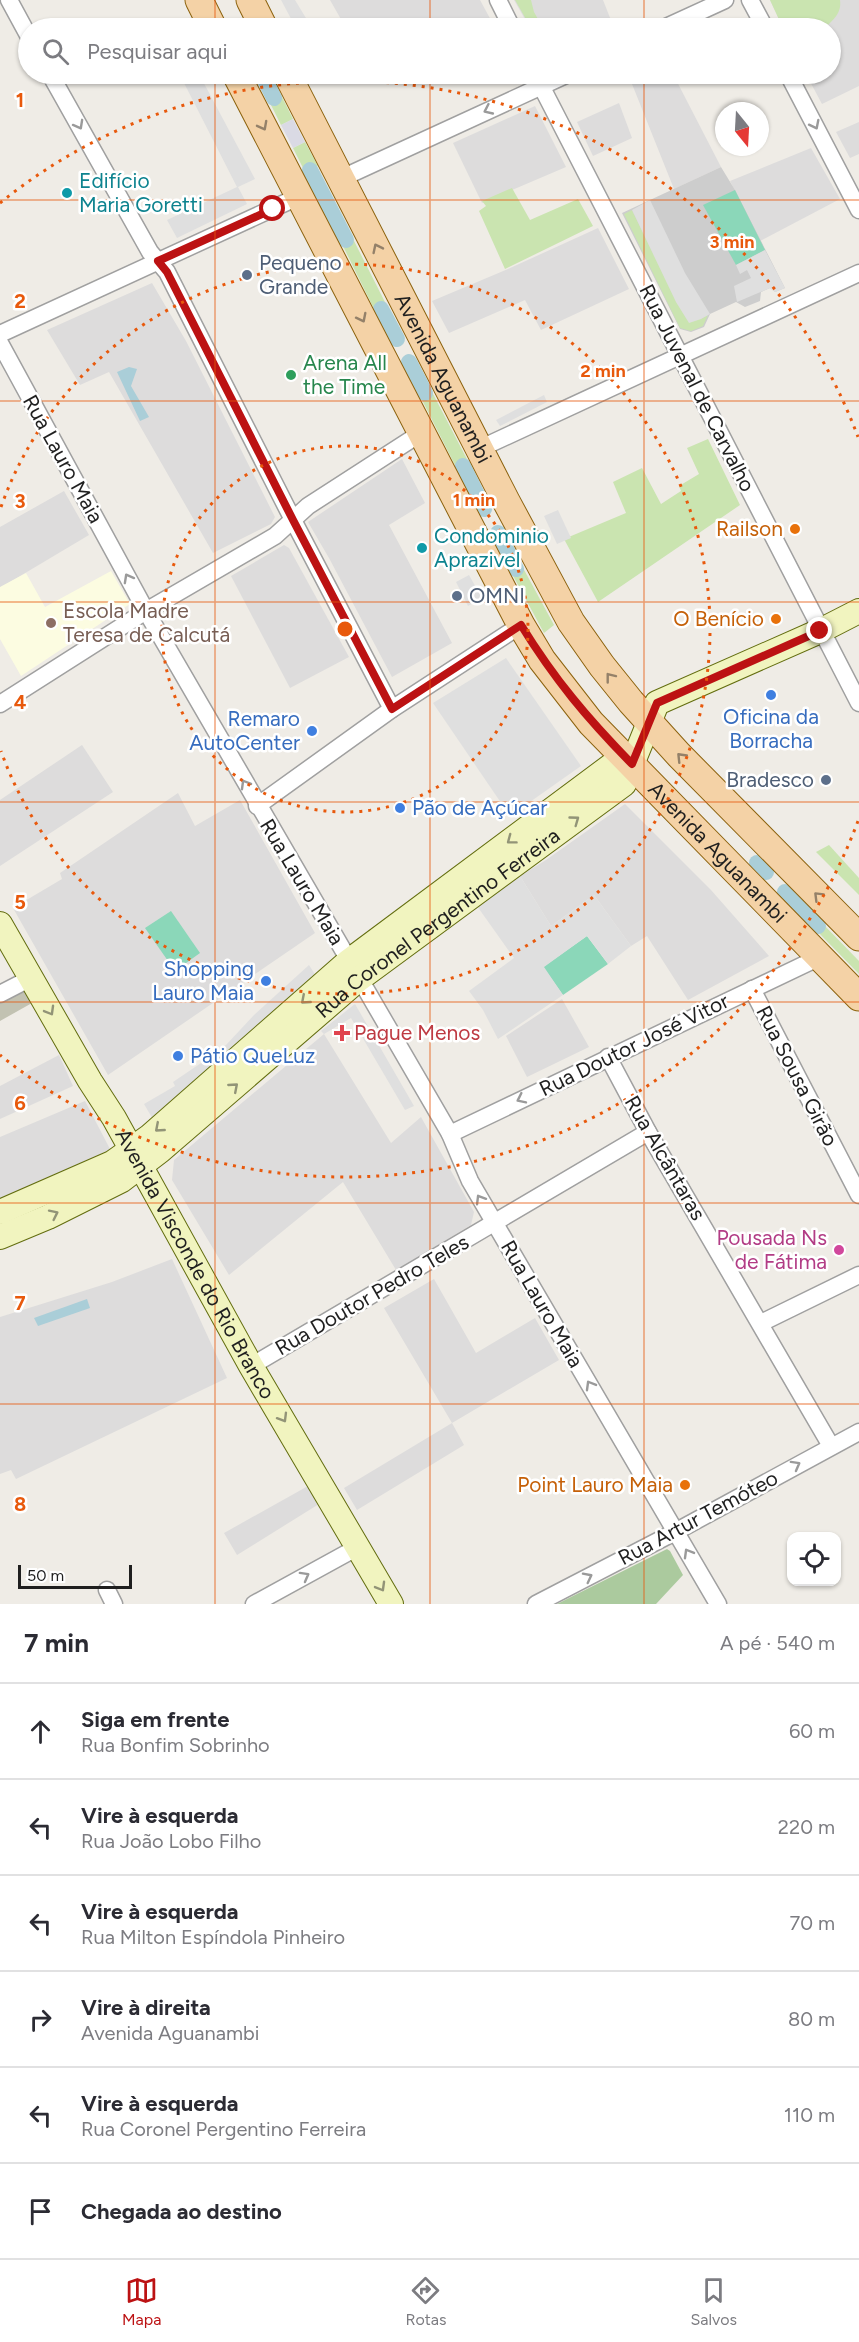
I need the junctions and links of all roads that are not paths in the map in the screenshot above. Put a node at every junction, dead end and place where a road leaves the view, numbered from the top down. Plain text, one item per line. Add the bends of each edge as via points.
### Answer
1 (9, 0) edge
2 (199, 0) edge
3 (250, 0) edge
4 (498, 0) edge
5 (725, 0) edge
6 (750, 0) edge
7 (19, 18) edge
8 (208, 18) edge
9 (259, 18) edge
10 (507, 18) edge
11 (686, 18) edge
12 (760, 18) edge
13 (56, 84) edge
14 (241, 84) edge
15 (292, 84) edge
16 (530, 84) edge
17 (540, 84) edge
18 (793, 84) edge
19 (342, 178) junction
20 (300, 196) junction
21 (859, 210) edge
22 (158, 261) junction
23 (859, 273) edge
24 (0, 334) edge
25 (0, 343) edge
26 (681, 357) junction
27 (422, 433) junction
28 (479, 449) junction
29 (293, 520) junction
30 (146, 611) junction
31 (859, 611) edge
32 (521, 625) junction
33 (820, 631) junction
34 (859, 703) edge
35 (0, 704) edge
36 (392, 709) junction
37 (649, 721) junction
38 (628, 760) junction
39 (257, 806) junction
40 (0, 924) edge
41 (859, 937) edge
42 (820, 957) junction
43 (354, 970) junction
44 (31, 978) junction
45 (752, 988) junction
46 (0, 994) edge
47 (859, 997) edge
48 (608, 1057) junction
49 (648, 1132) junction
50 (450, 1134) junction
51 (136, 1158) junction
52 (859, 1195) edge
53 (0, 1212) edge
54 (495, 1223) junction
55 (0, 1237) edge
56 (859, 1275) edge
57 (761, 1323) junction
58 (252, 1366) junction
59 (859, 1432) edge
60 (831, 1446) junction
61 (675, 1532) junction
62 (358, 1546) junction
63 (254, 1604) edge
64 (391, 1604) edge
65 (536, 1604) edge
66 (718, 1604) edge

1 - 7 street
2 - 8 main road
3 - 9 main road
4 - 10 street
5 - 11 street
6 - 12 street
13 -> 22 street
14 -> 20 main road, Avenida Aguanambi
15 - 19 main road, Avenida Aguanambi
16 -> 19 street
17 - 26 street, Rua Juvenal de Carvalho
18 -> 21 street
28 -> 19 main road, Avenida Aguanambi
20 - 22 street
20 -> 27 main road, Avenida Aguanambi
22 - 24 street
22 - 29 street
23 - 26 street
30 -> 25 street, Rua Lauro Maia
26 - 28 street
26 - 33 street, Rua Juvenal de Carvalho
27 - 29 street via 308,506
27 - 32 main road, Avenida Aguanambi
37 -> 28 main road, Avenida Aguanambi via 602,666 571,621
29 - 30 street via 275,536
29 - 36 street
30 - 35 street
39 -> 30 street, Rua Lauro Maia
31 - 33 main road, Rua Coronel Pergentino Ferreira
32 - 36 street
32 - 38 main road, Avenida Aguanambi via 570,697
33 - 34 street, Rua Juvenal de Carvalho
33 - 37 main road, Rua Coronel Pergentino Ferreira via 657,703
36 - 39 street
37 - 38 main road, Rua Coronel Pergentino Ferreira
41 -> 37 main road, Avenida Aguanambi
38 - 42 main road, Avenida Aguanambi
38 - 43 main road, Rua Coronel Pergentino Ferreira via 624,783 617,789
39 - 43 street, Rua Lauro Maia
40 - 44 main road, Avenida Visconde do Rio Branco
42 - 45 street, Rua Doutor José Vitor
42 - 47 main road, Avenida Aguanambi
43 - 50 street, Rua Lauro Maia
43 - 51 main road, Rua Coronel Pergentino Ferreira
44 - 46 street
44 -> 51 main road, Avenida Visconde do Rio Branco
45 - 48 street, Rua Doutor José Vitor
45 - 52 street, Rua Sousa Girão
48 - 49 street, Rua Alcântaras
48 -> 50 street, Rua Doutor José Vitor
49 - 54 street, Rua Doutor Pedro Teles
49 - 57 street, Rua Alcântaras
54 -> 50 street, Rua Lauro Maia via 470,1181
51 - 53 main road, Rua Coronel Pergentino Ferreira via 112,1163
55 -> 51 main road, Rua Coronel Pergentino Ferreira via 122,1180
51 - 58 main road, Avenida Visconde do Rio Branco
54 - 58 street, Rua Doutor Pedro Teles
61 -> 54 street, Rua Lauro Maia
56 - 57 street
57 - 60 street, Rua Alcântaras
58 -> 62 main road, Avenida Visconde do Rio Branco
59 - 60 street, Rua Artur Temóteo
61 -> 60 street, Rua Artur Temóteo
65 -> 61 street, Rua Artur Temóteo
66 -> 61 street, Rua Lauro Maia
63 -> 62 street
62 -> 64 main road, Avenida Visconde do Rio Branco

